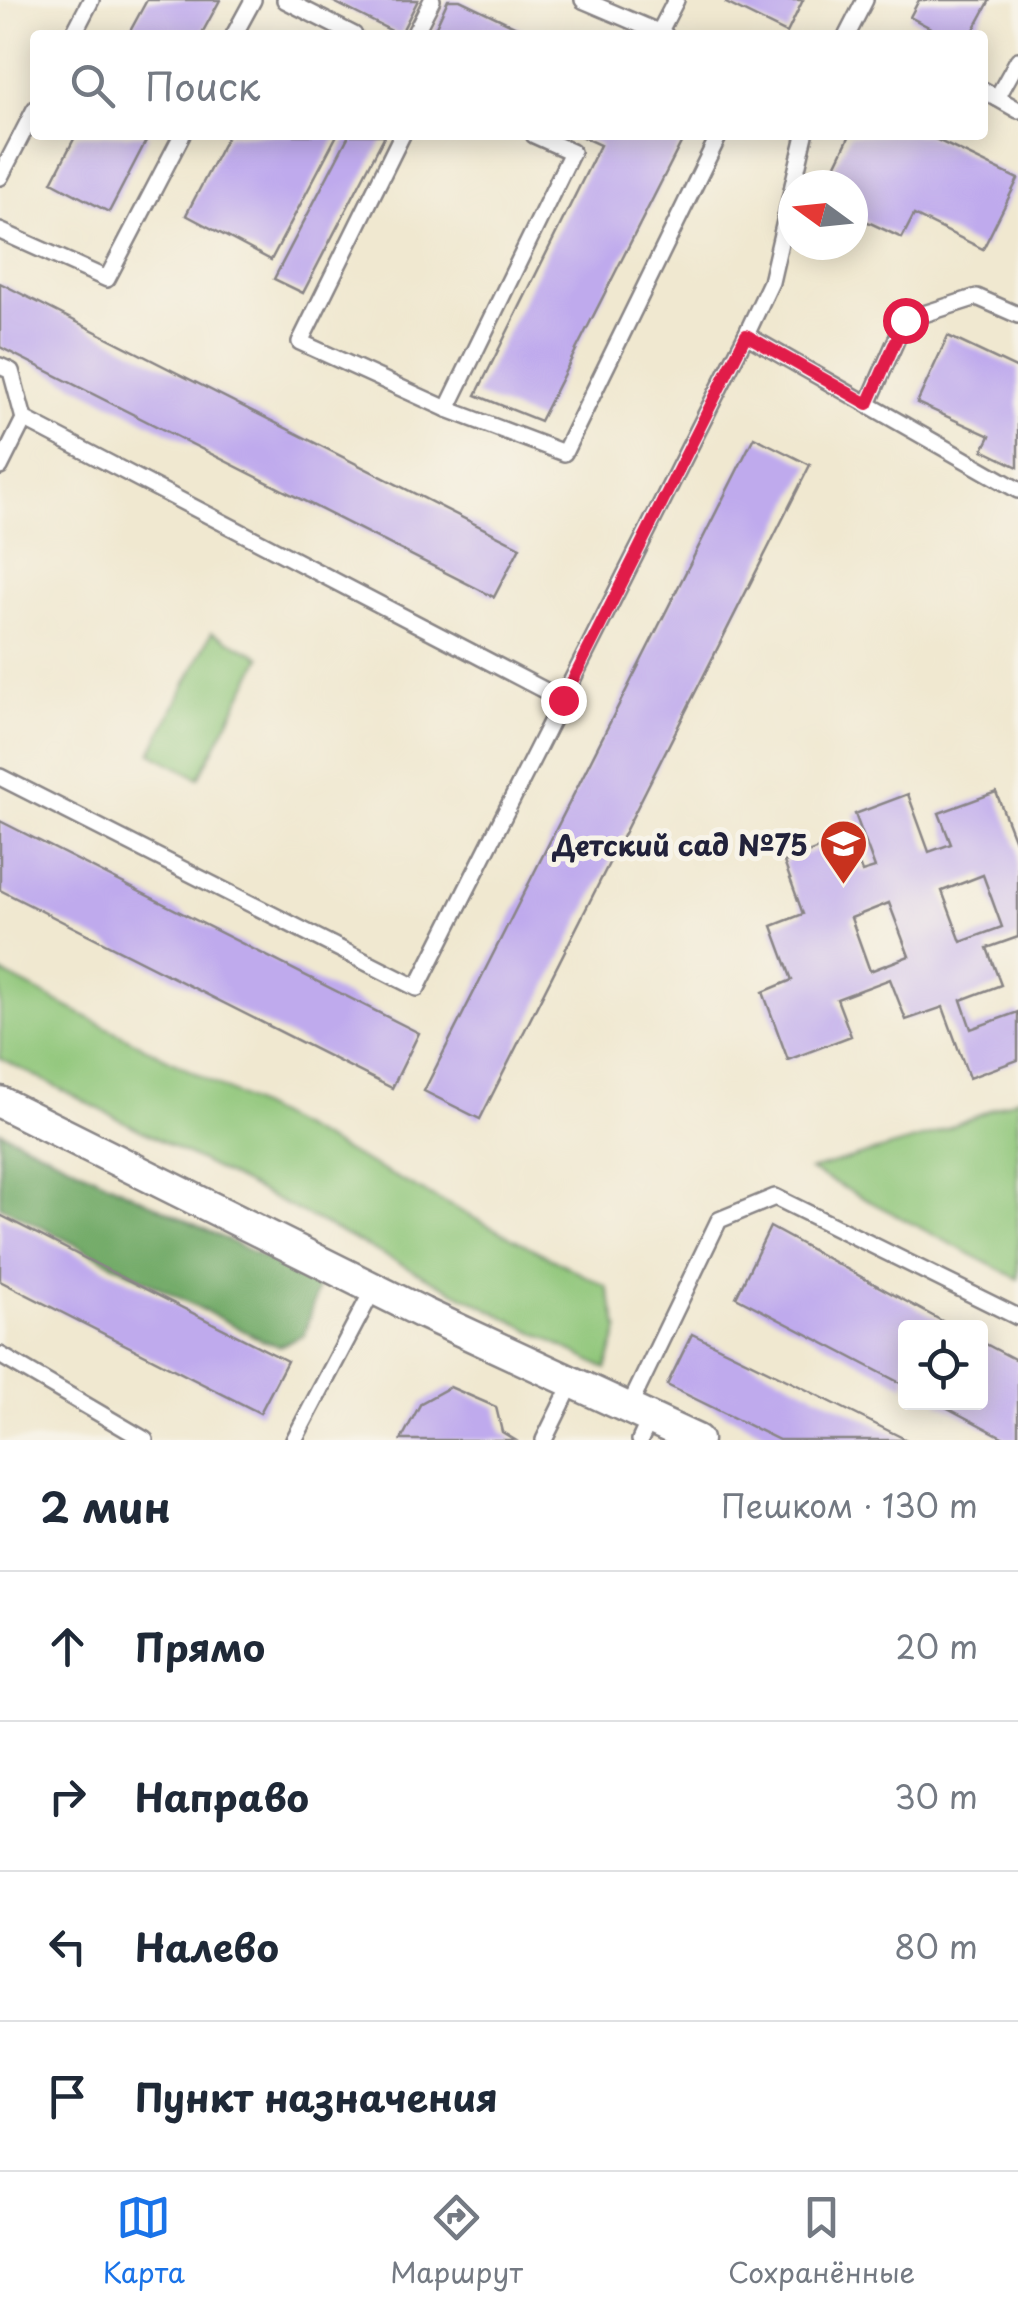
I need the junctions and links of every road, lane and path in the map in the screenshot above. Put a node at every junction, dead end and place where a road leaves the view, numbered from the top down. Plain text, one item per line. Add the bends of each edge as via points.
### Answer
1 (90, 0) edge
2 (253, 0) edge
3 (285, 0) edge
4 (432, 0) edge
5 (583, 0) edge
6 (676, 0) edge
7 (865, 0) edge
8 (75, 30) edge
9 (237, 30) edge
10 (344, 30) edge
11 (417, 30) edge
12 (653, 30) edge
13 (664, 30) edge
14 (849, 30) edge
15 (1018, 60) edge
16 (990, 94) edge
17 (1018, 110) edge
18 (30, 118) edge
19 (179, 140) edge
20 (400, 140) edge
21 (545, 140) edge
22 (717, 140) edge
23 (804, 140) edge
24 (797, 170) edge
25 (0, 177) edge
26 (0, 231) edge
27 (778, 251) edge
28 (1018, 315) edge
29 (746, 335) junction
30 (0, 366) edge
31 (868, 404) junction
32 (447, 409) junction
33 (24, 419) junction
34 (0, 467) edge
35 (1018, 490) edge
36 (563, 700) junction
37 (0, 777) edge
38 (0, 1102) edge
39 (374, 1288) junction
40 (1018, 1318) edge
41 (0, 1355) edge
42 (573, 1380) junction
43 (640, 1421) edge
44 (145, 1440) edge
45 (294, 1440) edge
46 (544, 1440) edge
47 (697, 1440) edge

1 - 8 lane
2 - 9 lane
3 - 10 lane
4 - 11 lane
5 - 12 lane
6 - 13 lane
7 - 14 lane
15 - 16 lane
16 - 17 lane
18 - 25 lane
19 - 26 lane via 107,279
20 - 32 lane via 300,342
21 - 32 lane via 572,152
22 - 32 lane via 564,453
23 - 24 lane
27 - 29 lane
28 - 31 lane via 977,297 905,320
29 - 31 lane
29 - 36 lane
30 - 33 lane via 11,371
31 - 35 lane
33 - 34 lane
33 - 36 lane
36 - 37 lane via 416,988
38 - 39 street
39 - 42 street
39 - 45 lane
40 - 43 lane via 776,1197 719,1220
41 - 44 lane
42 - 43 street
42 - 46 lane
43 - 47 street

